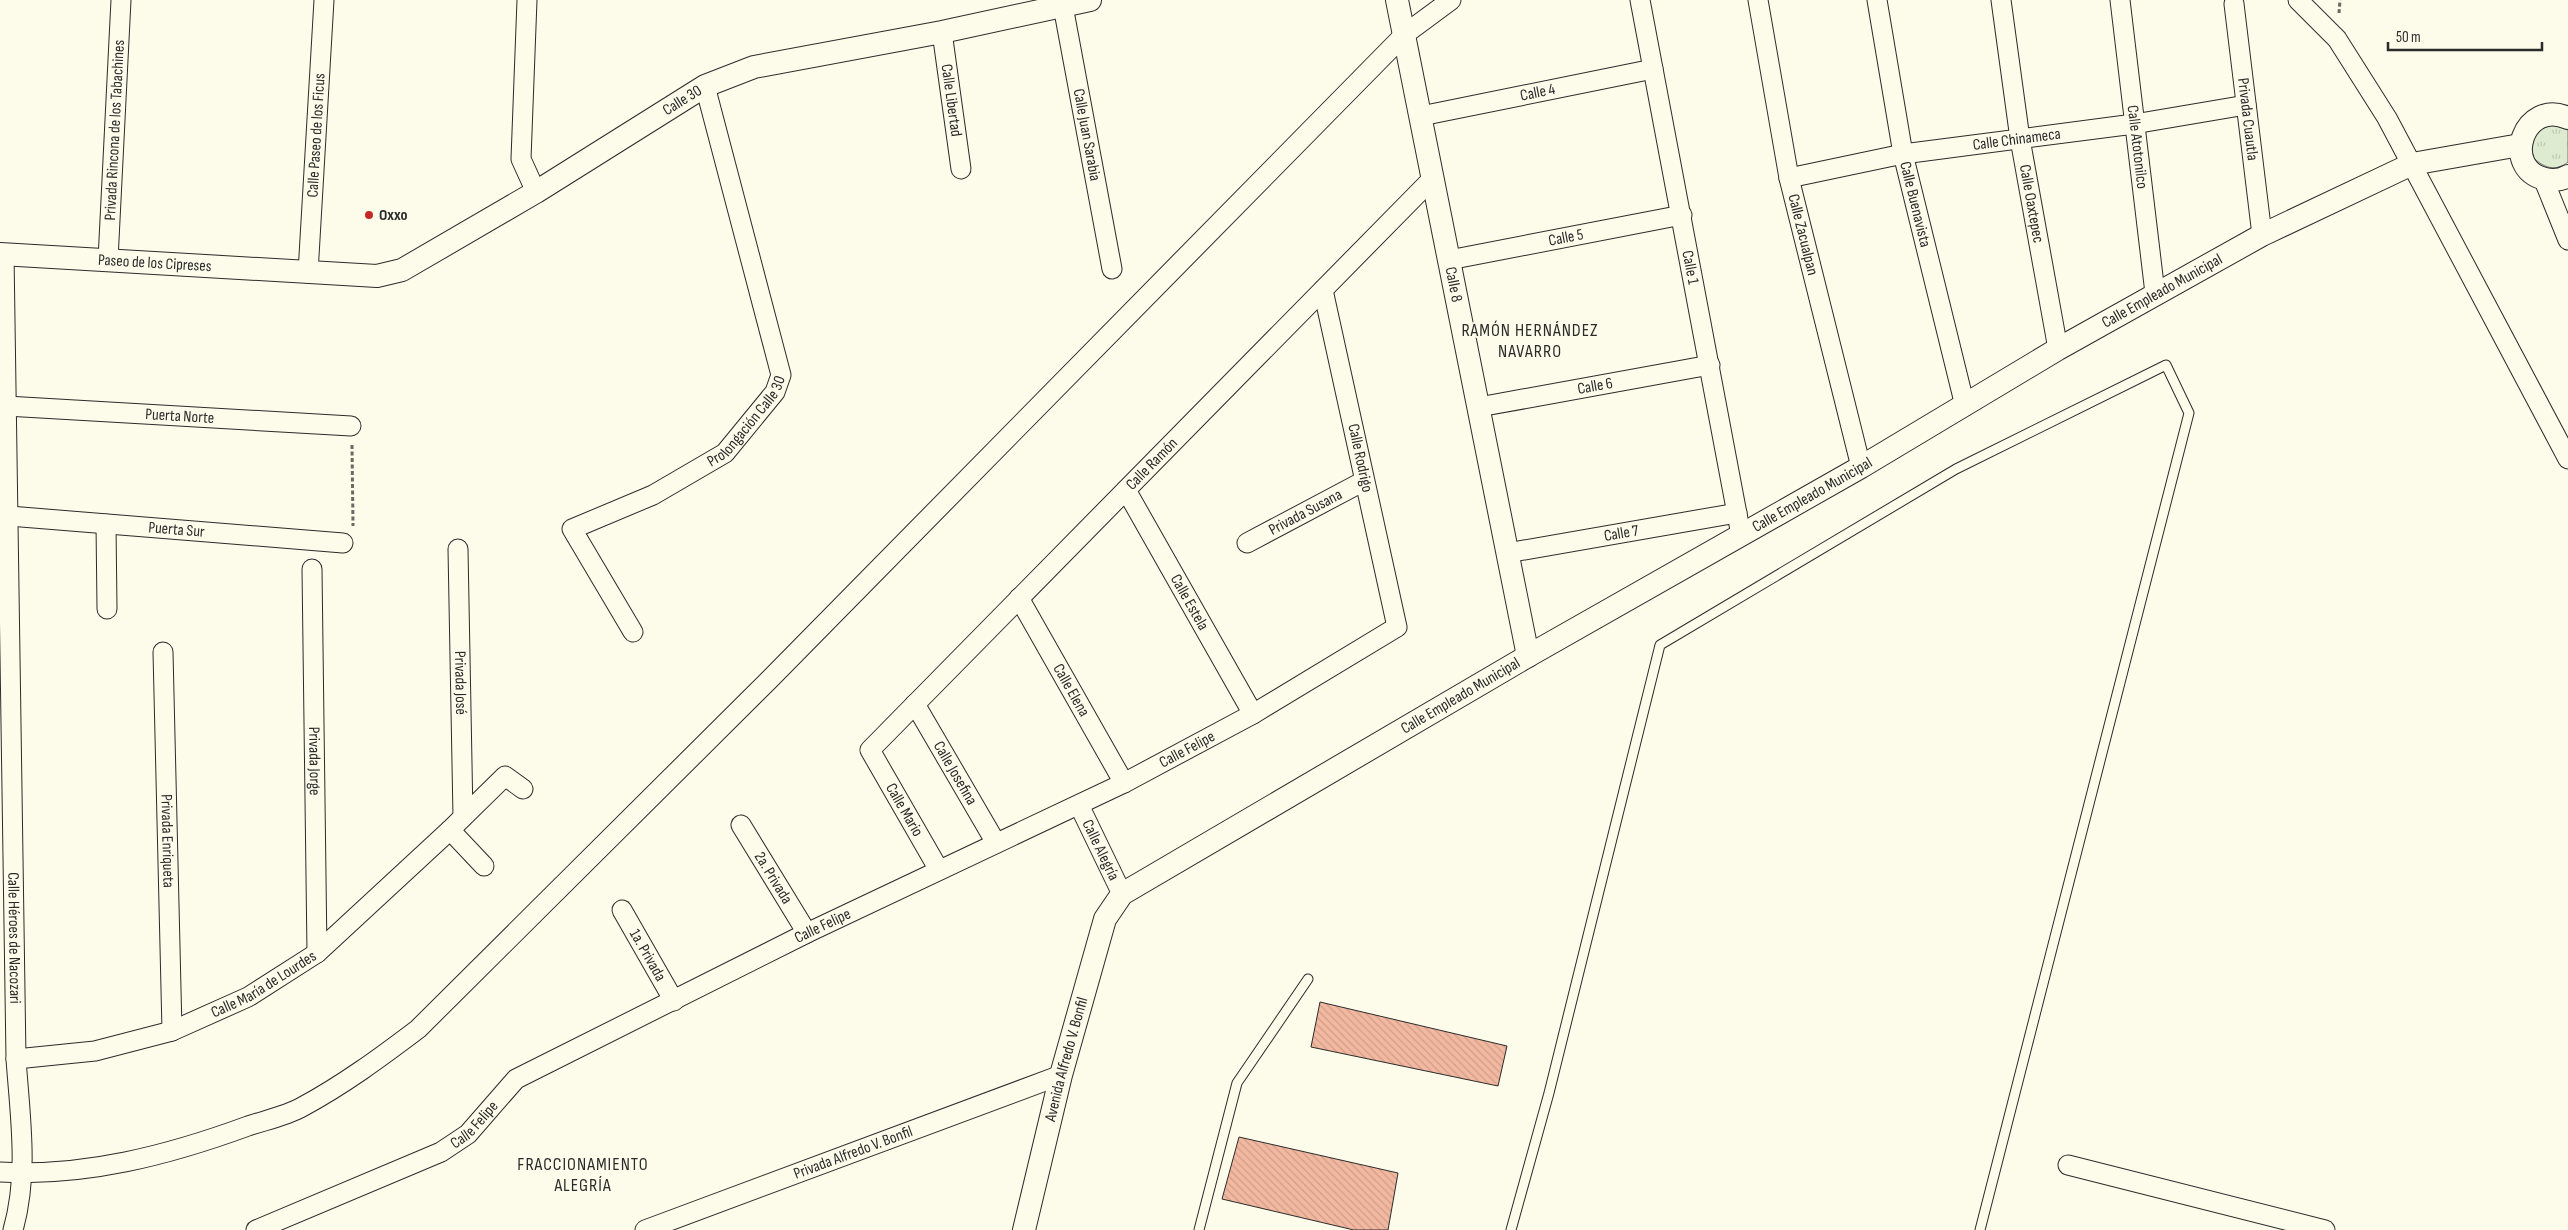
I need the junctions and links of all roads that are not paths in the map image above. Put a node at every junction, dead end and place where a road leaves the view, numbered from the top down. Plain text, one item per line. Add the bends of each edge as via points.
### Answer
1 (121, 0) edge
2 (324, 0) edge
3 (527, 0) edge
4 (1090, 0) edge
5 (1396, 0) edge
6 (1451, 0) edge
7 (1640, 0) edge
8 (1758, 0) edge
9 (1877, 0) edge
10 (2001, 0) edge
11 (2120, 0) edge
12 (2298, 0) edge
13 (1062, 3) edge
14 (2234, 4) dead end
15 (942, 32) junction
16 (1405, 34) junction
17 (1653, 69) junction
18 (705, 86) junction
19 (2246, 105) junction
20 (1421, 116) junction
21 (2567, 116) edge
22 (2134, 124) junction
23 (2020, 139) junction
24 (2520, 145) junction
25 (1903, 154) junction
26 (2412, 164) junction
27 (962, 169) dead end
28 (2568, 176) edge
29 (1433, 178) junction
30 (1789, 178) junction
31 (2543, 178) junction
32 (536, 192) junction
33 (1682, 215) junction
34 (2262, 235) junction
35 (2568, 240) edge
36 (2, 254) edge
37 (108, 260) junction
38 (1450, 260) junction
39 (1112, 269) dead end
40 (308, 273) junction
41 (1323, 290) junction
42 (2155, 293) junction
43 (2058, 349) junction
44 (1710, 364) junction
45 (6, 406) junction
46 (1965, 406) junction
47 (1478, 407) junction
48 (351, 426) road end
49 (2568, 459) edge
50 (1861, 467) junction
51 (1364, 481) junction
52 (1126, 490) junction
53 (1737, 513) junction
54 (9, 516) junction
55 (106, 524) junction
56 (1741, 535) junction
57 (343, 543) road end
58 (1247, 543) dead end
59 (458, 549) dead end
60 (1507, 553) junction
61 (312, 569) dead end
62 (1019, 598) junction
63 (107, 609) dead end
64 (1397, 627) joint
65 (633, 632) dead end
66 (164, 652) dead end
67 (1528, 656) junction
68 (915, 704) junction
69 (1253, 714) junction
70 (870, 750) joint
71 (1124, 783) junction
72 (523, 789) dead end
73 (1079, 805) junction
74 (457, 823) junction
75 (741, 825) dead end
76 (996, 843) junction
77 (484, 866) dead end
78 (939, 870) junction
79 (1122, 894) junction
80 (622, 910) dead end
81 (807, 933) junction
82 (317, 953) junction
83 (1308, 979) dead end
84 (674, 1001) junction
85 (172, 1030) junction
86 (16, 1060) junction
87 (1061, 1075) junction
88 (2068, 1165) dead end
89 (0, 1172) edge
90 (23, 1174) junction
91 (14, 1230) edge
92 (256, 1230) edge
93 (646, 1230) edge
94 (1024, 1230) edge
95 (1200, 1230) edge
96 (1511, 1230) edge
97 (1980, 1230) edge
98 (2325, 1230) edge

1 - 37 street, Privada Rincona de los Tabachines
2 - 40 street, Calle Paseo de los Ficus
3 - 32 street via 521,159
4 - 13 street, Calle 30
5 - 16 street, Calle 8
6 - 16 street
7 - 17 street, Calle 1
8 - 30 street, Calle Zacualpan
9 - 25 street, Calle Buenavista
10 - 23 street, Calle Oaxtepec
11 - 22 street, Calle Atotonilco
12 - 26 street via 2336,38 2388,118
13 - 15 street, Calle 30
13 - 39 street, Calle Juan Sarabia
14 - 19 street, Privada Cuautla
15 - 18 street, Calle 30 via 754,67
15 - 27 street, Calle Libertad
16 - 20 street, Calle 8
16 - 90 street via 770,679 418,1029 365,1068 292,1111 173,1152 115,1164
17 - 20 street, Calle 4
17 - 33 street, Calle 1
18 - 32 street, Calle 30
18 - 65 street, Prolongación Calle 30 via 781,375 775,392 725,453 653,495 572,529
19 - 22 street, Calle Chinameca
19 - 34 street, Privada Cuautla
20 - 29 street, Calle 8
21 - 24 street via 2546,115 2536,119 2528,126
22 - 23 street, Calle Chinameca
22 - 42 street, Calle Atotonilco
23 - 25 street, Calle Chinameca
23 - 43 street, Calle Oaxtepec
24 - 26 street, Calle Empleado Municipal
24 - 31 street via 2526,166
25 - 30 street, Calle Chinameca
25 - 46 street, Calle Buenavista
26 - 34 street, Calle Empleado Municipal
26 - 49 street
28 - 31 street via 2553,180
29 - 38 street, Calle 8
29 - 41 street, Calle Ramón
30 - 50 street, Calle Zacualpan
31 - 35 street
32 - 40 street, Calle 30 via 402,270 378,276
33 - 38 street, Calle 5
33 - 44 street, Calle 1
34 - 42 street, Calle Empleado Municipal
36 - 37 street, Paseo de los Cipreses
36 - 45 street, Calle Héroes de Nacozari
37 - 40 street, Paseo de los Cipreses
38 - 47 street, Calle 8
41 - 51 street, Calle Rodrigo
41 - 52 street, Calle Ramón
42 - 43 street, Calle Empleado Municipal
43 - 46 street, Calle Empleado Municipal
44 - 47 street, Calle 6
44 - 53 street, Calle 1
45 - 48 street, Puerta Norte
45 - 54 street, Calle Héroes de Nacozari
46 - 50 street, Calle Empleado Municipal
47 - 60 street, Calle 8
50 - 56 street, Calle Empleado Municipal
51 - 58 street, Privada Susana
51 - 64 street, Calle Rodrigo
52 - 62 street, Calle Ramón
52 - 69 street, Calle Estela
53 - 56 street, Calle 1
53 - 60 street, Calle 7
54 - 55 street, Puerta Sur
54 - 86 street, Calle Héroes de Nacozari
55 - 57 street, Puerta Sur
55 - 63 street
56 - 67 street, Calle Empleado Municipal
59 - 74 street, Privada José
60 - 67 street, Calle 8
61 - 82 street, Privada Jorge
62 - 68 street, Calle Ramón
62 - 71 street, Calle Elena
64 - 69 street, Calle Felipe
66 - 85 street, Privada Enriqueta
67 - 79 street, Calle Empleado Municipal
68 - 70 street, Calle Ramón
68 - 76 street, Calle Josefina
69 - 71 street, Calle Felipe
70 - 78 street, Calle Mario
71 - 73 street, Calle Felipe
72 - 74 street, Calle María de Lourdes via 504,776
73 - 76 street, Calle Felipe
73 - 79 street, Calle Alegría
74 - 77 street
74 - 82 street, Calle María de Lourdes
75 - 81 street, 2a. Privada
76 - 78 street, Calle Felipe
78 - 81 street, Calle Felipe
79 - 87 street, Avenida Alfredo V. Bonfil via 1105,919
80 - 84 street, 1a. Privada
81 - 84 street, Calle Felipe
82 - 85 street, Calle María de Lourdes via 248,997
83 - 95 lane via 1236,1083
84 - 92 street, Calle Felipe via 516,1080 468,1134 441,1152
85 - 86 street, Calle María de Lourdes via 95,1051
86 - 90 street, Calle Héroes de Nacozari
87 - 93 street, Privada Alfredo V. Bonfil
87 - 94 street, Avenida Alfredo V. Bonfil
88 - 98 street
89 - 90 street
90 - 91 street, Calle Héroes de Nacozari
96 - 97 lane via 1549,1093 1660,645 1956,469 2166,365 2189,413

